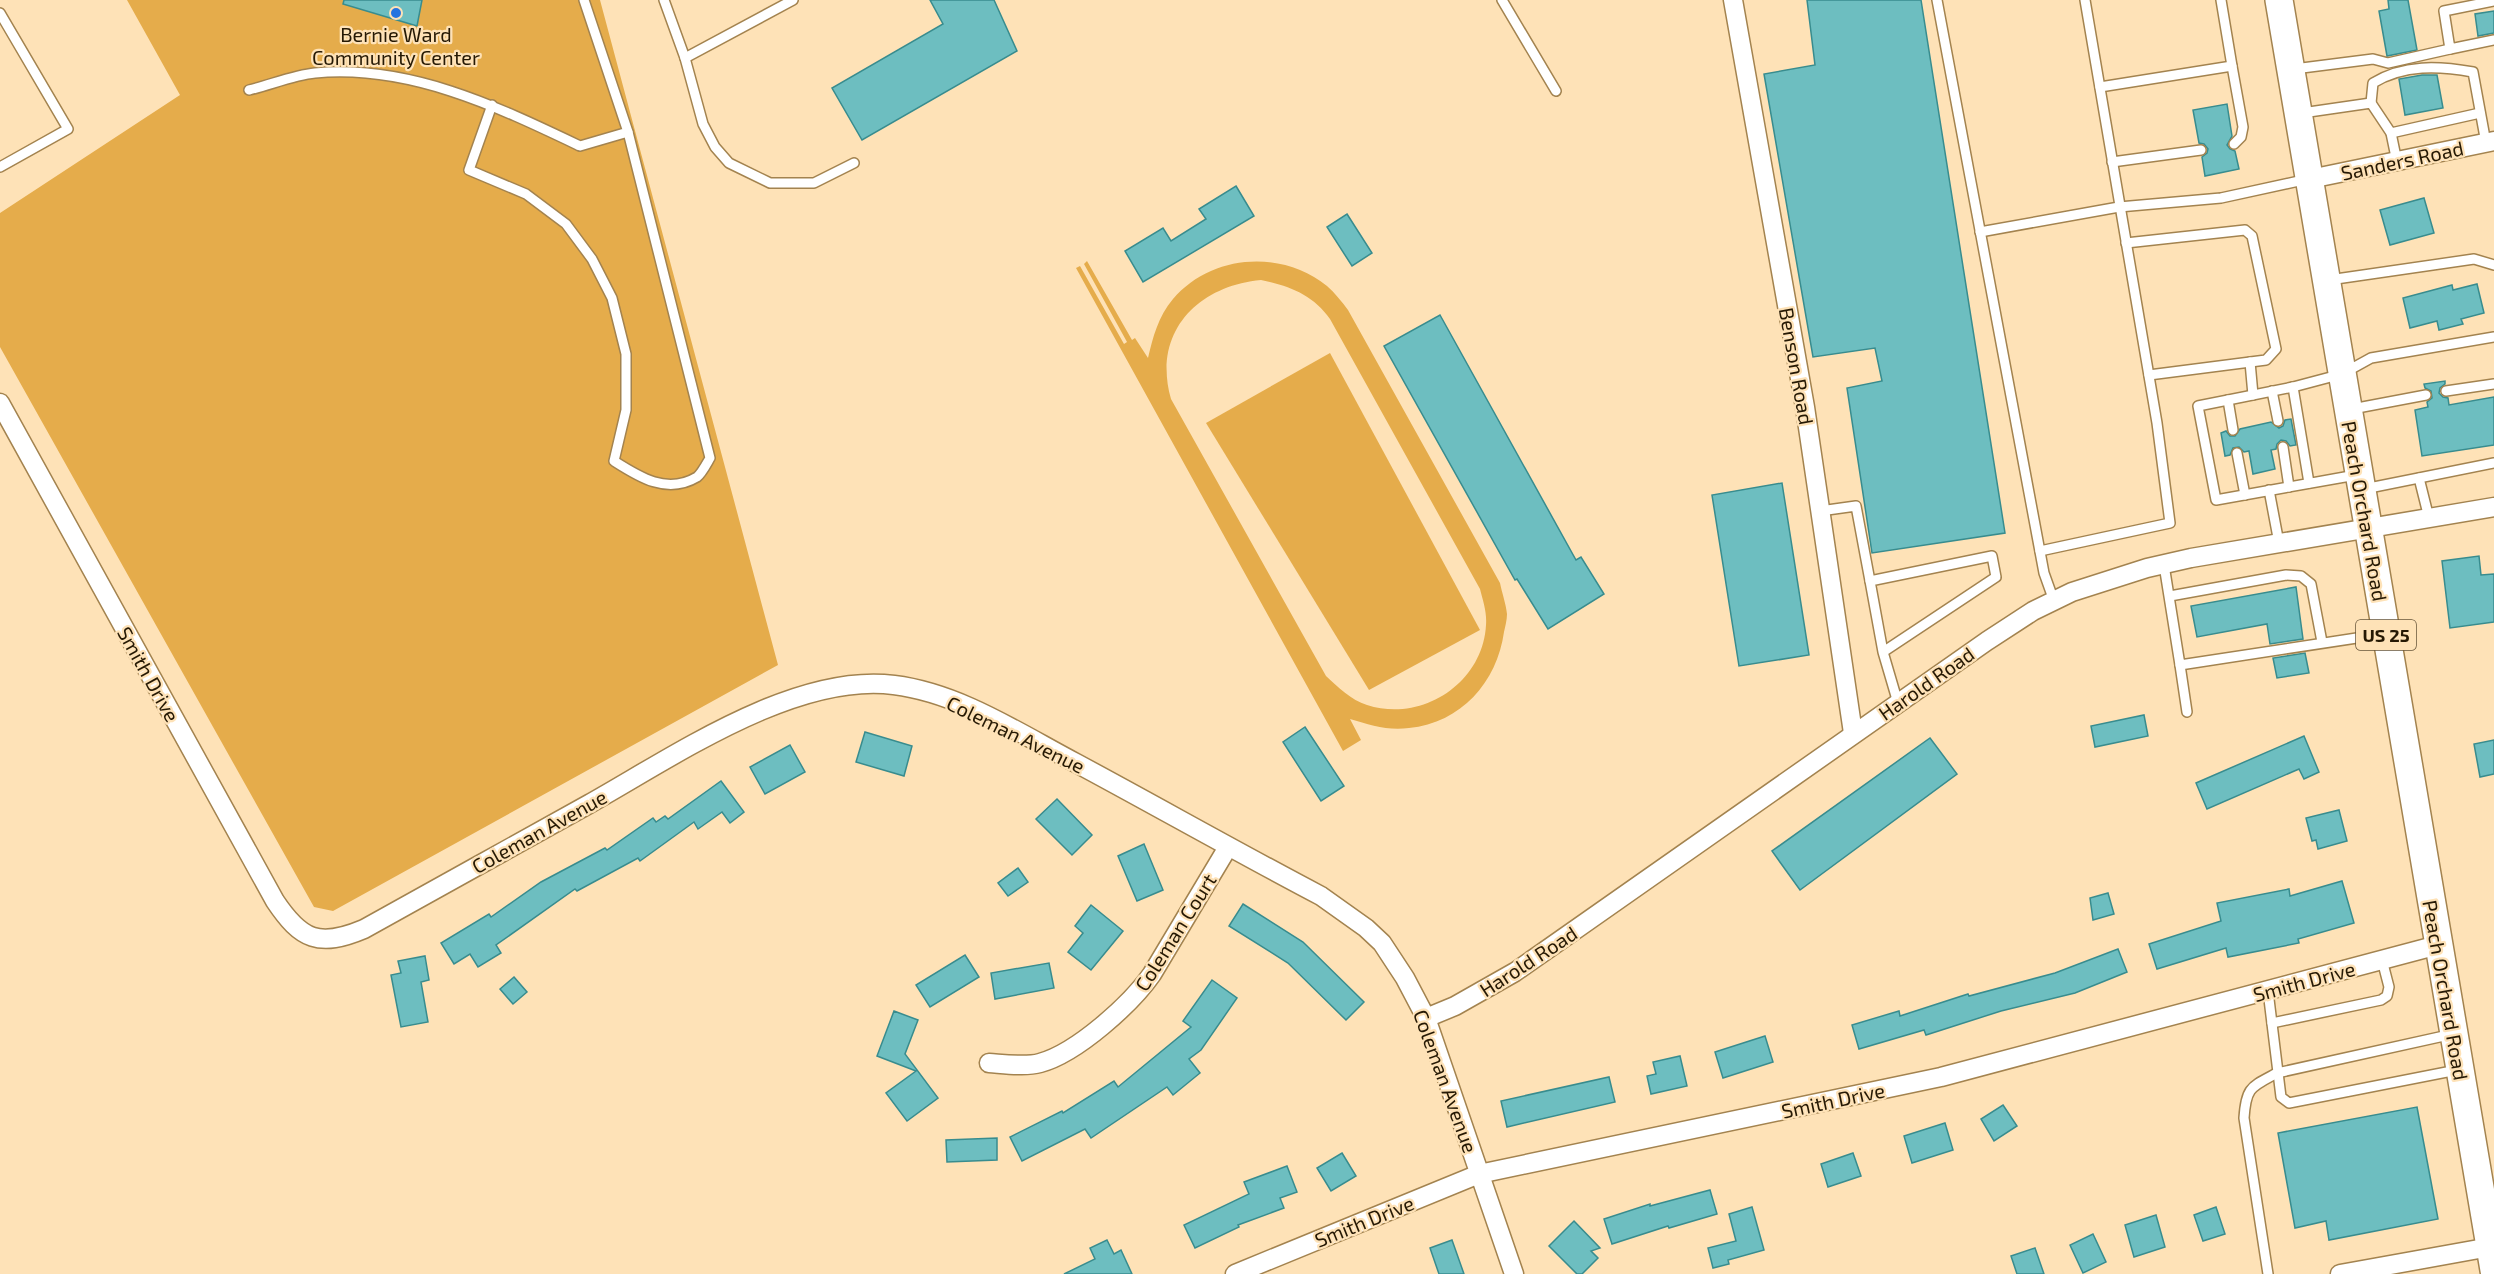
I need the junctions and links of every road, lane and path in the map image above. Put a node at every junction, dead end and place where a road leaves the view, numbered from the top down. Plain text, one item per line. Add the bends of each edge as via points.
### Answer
1 (584, 0) edge
2 (664, 0) edge
3 (793, 0) edge
4 (1502, 0) edge
5 (1733, 0) edge
6 (1937, 0) edge
7 (2085, 0) edge
8 (2221, 0) edge
9 (2279, 0) edge
10 (2494, 1) edge
11 (0, 13) edge
12 (2494, 40) edge
13 (2450, 49) junction
14 (685, 57) junction
15 (2232, 66) junction
16 (2292, 70) junction
17 (2100, 87) junction
18 (249, 90) dead end
19 (1556, 92) dead end
20 (2371, 103) junction
21 (492, 105) junction
22 (2299, 114) junction
23 (2480, 114) junction
24 (628, 132) junction
25 (2391, 133) junction
26 (2490, 142) edge
27 (2234, 144) dead end
28 (2201, 150) dead end
29 (2112, 162) junction
30 (2397, 162) junction
31 (854, 163) dead end
32 (0, 167) edge
33 (2310, 179) junction
34 (2120, 207) junction
35 (1980, 232) junction
36 (2126, 243) junction
37 (2494, 266) edge
38 (2327, 281) junction
39 (2494, 337) edge
40 (2250, 362) junction
41 (2342, 374) junction
42 (2149, 375) junction
43 (2494, 384) edge
44 (2293, 387) junction
45 (2272, 391) junction
46 (2446, 391) dead end
47 (2253, 395) junction
48 (2426, 395) dead end
49 (2228, 400) junction
50 (0, 403) edge
51 (2348, 409) junction
52 (2278, 421) dead end
53 (2233, 430) dead end
54 (2283, 447) dead end
55 (2237, 453) dead end
56 (2494, 463) edge
57 (2419, 478) junction
58 (2360, 482) junction
59 (2309, 483) junction
60 (2289, 487) junction
61 (2269, 490) junction
62 (2245, 495) junction
63 (2494, 507) edge
64 (1820, 511) junction
65 (2429, 518) junction
66 (2368, 528) junction
67 (2279, 543) junction
68 (2040, 551) junction
69 (2164, 565) junction
70 (1870, 581) junction
71 (2170, 596) junction
72 (2054, 601) junction
73 (2386, 633) junction
74 (2322, 642) junction
75 (1883, 652) junction
76 (2180, 665) junction
77 (1898, 703) junction
78 (2187, 712) dead end
79 (1853, 733) junction
80 (1228, 847) junction
81 (309, 937) joint
82 (2438, 945) junction
83 (2382, 960) junction
84 (2268, 991) junction
85 (1426, 1018) junction
86 (2272, 1023) junction
87 (2453, 1033) junction
88 (989, 1064) dead end
89 (2460, 1070) junction
90 (2277, 1073) junction
91 (1479, 1174) junction
92 (2491, 1243) edge
93 (1235, 1274) edge
94 (1514, 1274) edge
95 (2268, 1274) edge
96 (2340, 1274) edge

1 - 24 lane
2 - 14 lane
3 - 14 lane
4 - 19 lane
5 - 64 street, Benson Road
6 - 35 lane
7 - 17 lane
8 - 15 lane
9 - 16 main road, Peach Orchard Road / US 25
10 - 13 lane via 2444,11
11 - 32 lane via 69,129
12 - 13 lane
13 - 16 lane via 2388,63 2373,59
14 - 31 lane via 703,124 729,163 770,183 814,183
15 - 17 lane
15 - 27 lane via 2243,127
16 - 22 main road, Peach Orchard Road / US 25
17 - 29 lane
18 - 21 lane via 314,73 359,73 403,78
20 - 22 lane
20 - 23 lane via 2373,83 2385,76 2426,66 2445,67 2473,72
20 - 25 lane
21 - 24 lane via 580,146
21 - 24 lane via 468,170 526,194 566,224 592,259 612,298 626,354 626,411 614,461 643,480 672,485 698,476 710,458
22 - 33 main road, Peach Orchard Road / US 25
23 - 25 lane
23 - 26 lane
25 - 30 lane
26 - 30 street, Sanders Road
28 - 29 lane
29 - 34 lane
30 - 33 street, Sanders Road
33 - 34 lane via 2221,198
33 - 38 main road, Peach Orchard Road / US 25
34 - 35 lane
34 - 36 lane
35 - 68 lane
36 - 40 lane via 2245,230 2252,236 2276,349 2266,360
36 - 42 lane
37 - 38 lane via 2475,259
38 - 41 main road, Peach Orchard Road / US 25
39 - 41 lane via 2371,358
40 - 42 lane
40 - 47 lane
41 - 44 lane
41 - 51 main road, Peach Orchard Road / US 25
42 - 68 lane via 2170,523
43 - 46 lane
44 - 45 lane
44 - 59 lane
45 - 47 lane
45 - 52 lane
47 - 49 lane
48 - 51 lane
49 - 53 lane
49 - 62 lane via 2198,406 2216,500
50 - 81 street, Smith Drive via 275,901 286,919
51 - 58 main road, Peach Orchard Road / US 25
54 - 60 lane
55 - 62 lane
56 - 57 lane
57 - 58 lane
57 - 65 lane
58 - 59 lane
58 - 66 main road, Peach Orchard Road / US 25
59 - 60 lane
60 - 61 lane
61 - 62 lane
61 - 67 lane
63 - 65 street, Harold Road
64 - 70 lane via 1856,506
64 - 79 street, Benson Road
65 - 66 street, Harold Road
66 - 67 street, Harold Road
66 - 73 main road, Peach Orchard Road / US 25
67 - 69 street, Harold Road
68 - 72 lane
69 - 71 lane
69 - 72 street, Harold Road via 2109,578
70 - 75 lane
70 - 75 lane via 1992,556 1996,577
71 - 74 lane via 2286,575 2301,576 2311,584
71 - 76 lane
72 - 77 street, Harold Road via 2033,611
73 - 74 lane
73 - 82 main road, Peach Orchard Road / US 25
74 - 76 lane
75 - 77 lane
76 - 78 lane
77 - 79 street, Harold Road
79 - 85 street, Harold Road via 1541,955 1475,995
80 - 81 street, Coleman Avenue via 958,702 894,685 850,685 789,699 746,717 364,929 334,940
80 - 85 street, Coleman Avenue via 1321,896 1366,928 1394,959
80 - 88 street, Coleman Court via 1152,974 1120,1011 1070,1048 1040,1064
82 - 83 street, Smith Drive
82 - 87 main road, Peach Orchard Road / US 25
83 - 84 street, Smith Drive
83 - 86 lane via 2389,987 2387,996 2381,1000
84 - 86 lane
84 - 91 street, Smith Drive via 1941,1077
85 - 91 street, Coleman Avenue
86 - 90 lane
87 - 89 main road, Peach Orchard Road / US 25
87 - 90 lane
89 - 90 lane via 2289,1103 2281,1097
89 - 92 main road, Peach Orchard Road / US 25 via 2481,1165
90 - 95 lane via 2254,1086 2245,1097 2244,1118
91 - 93 street, Smith Drive
91 - 94 street, Coleman Avenue
92 - 96 street

